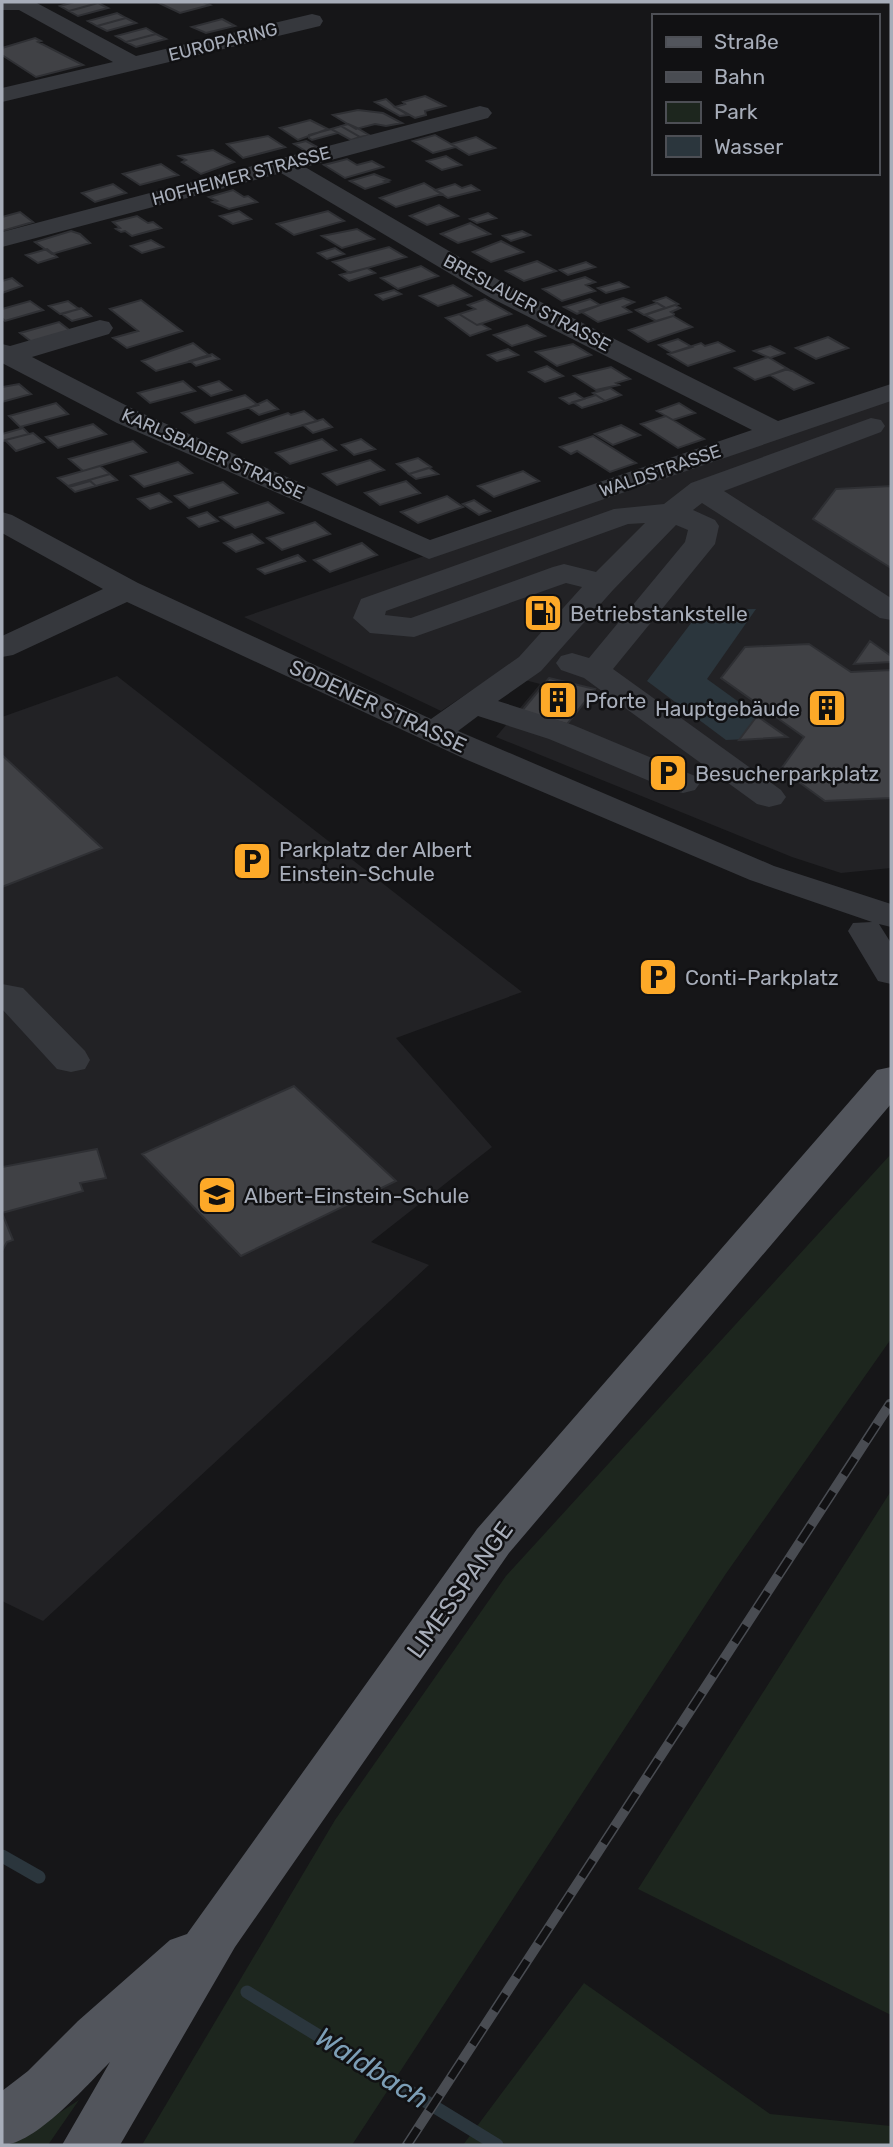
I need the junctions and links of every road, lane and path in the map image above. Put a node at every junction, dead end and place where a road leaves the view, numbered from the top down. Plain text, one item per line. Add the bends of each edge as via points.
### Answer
1 (19, 3) edge
2 (312, 21) dead end
3 (134, 64) junction
4 (9, 73) dead end
5 (33, 88) junction
6 (2, 95) edge
7 (480, 113) dead end
8 (284, 165) junction
9 (2, 240) edge
10 (100, 328) dead end
11 (5, 353) edge
12 (891, 392) edge
13 (891, 418) edge
14 (776, 431) junction
15 (701, 489) junction
16 (672, 512) junction
17 (2, 522) edge
18 (429, 550) joint
19 (602, 583) junction
20 (127, 590) junction
21 (891, 611) edge
22 (2, 648) edge
23 (527, 668) junction
24 (595, 671) junction
25 (488, 709) junction
26 (434, 732) junction
27 (477, 752) junction
28 (683, 783) dead end
29 (769, 797) dead end
30 (881, 921) edge
31 (891, 973) edge
32 (2, 996) edge
33 (71, 1060) dead end
34 (888, 1086) edge
35 (217, 1931) junction
36 (2, 2123) edge
37 (90, 2145) edge

1 - 3 street
2 - 3 street, EUROPARING
3 - 5 street, EUROPARING
4 - 5 street
5 - 6 street, EUROPARING
7 - 8 street, HOFHEIMER STRASSE
8 - 9 street, HOFHEIMER STRASSE
8 - 14 street, BRESLAUER STRASSE via 500,292
10 - 11 street
11 - 18 street, KARLSBADER STRASSE via 127,417
12 - 14 street, WALDSTRASSE
13 - 15 street
14 - 18 street, WALDSTRASSE
15 - 16 street
15 - 21 street
16 - 19 street
16 - 19 street via 624,515 372,606 369,618 381,626 414,628 564,573
16 - 24 street via 704,526 700,544
17 - 20 street, SODENER STRASSE
19 - 23 street
20 - 22 street
20 - 26 street, SODENER STRASSE
23 - 24 street
23 - 25 street
24 - 29 street
25 - 26 street
25 - 27 street
25 - 28 street via 562,732
26 - 27 street, SODENER STRASSE
27 - 30 street, SODENER STRASSE
30 - 31 street
32 - 33 street via 10,996
34 - 35 main road, LIMESSPANGE via 493,1541
35 - 36 main road via 47,2089
35 - 37 main road, LIMESSPANGE

